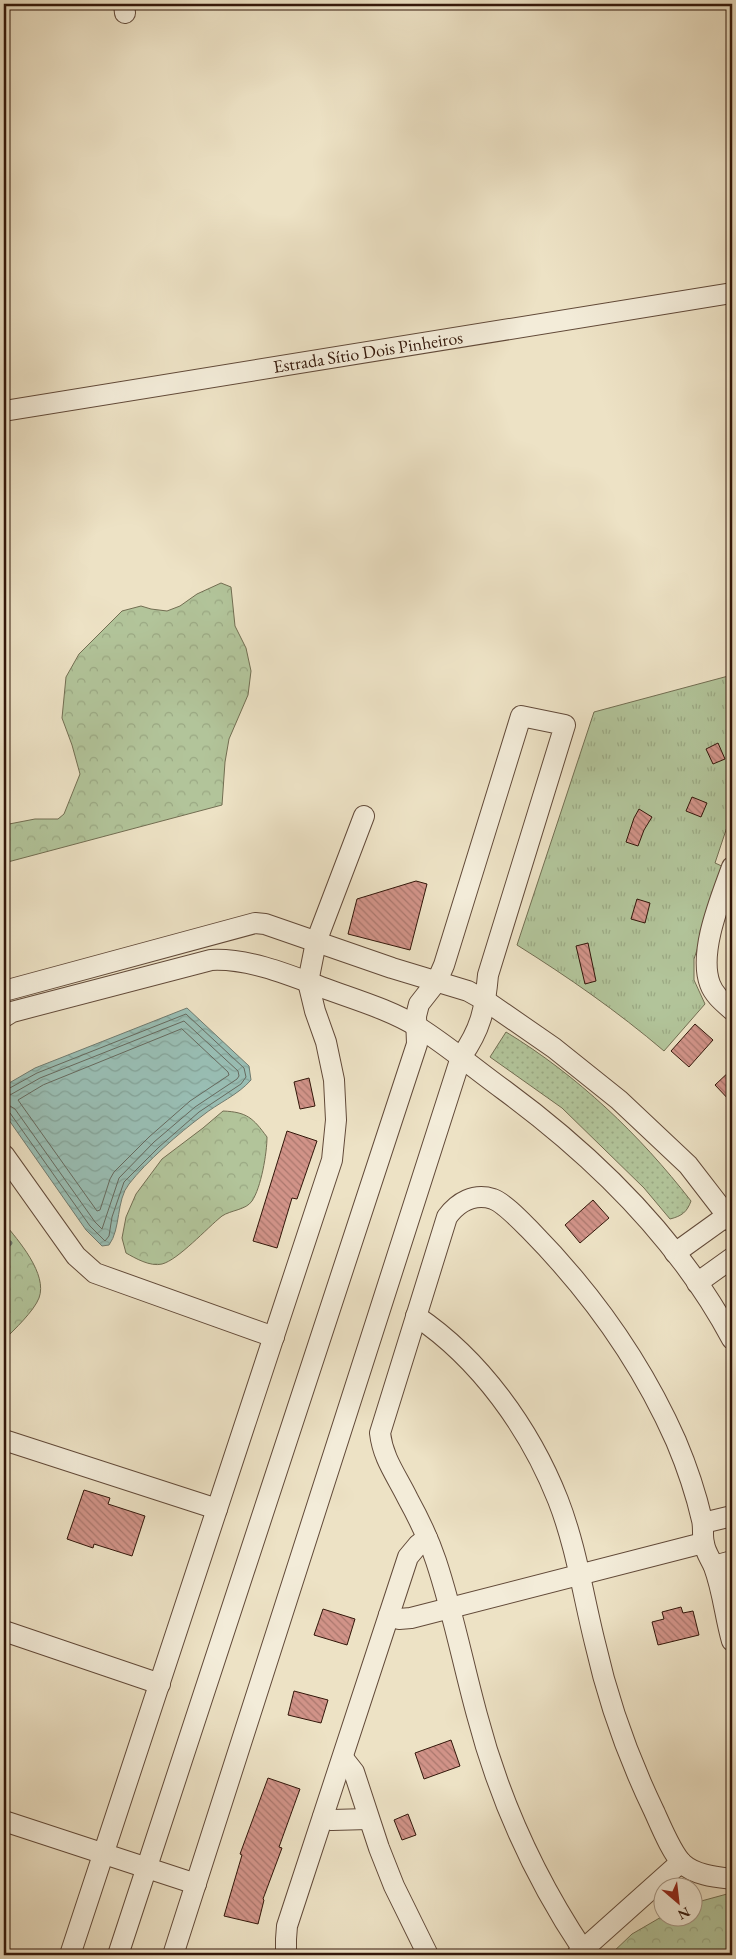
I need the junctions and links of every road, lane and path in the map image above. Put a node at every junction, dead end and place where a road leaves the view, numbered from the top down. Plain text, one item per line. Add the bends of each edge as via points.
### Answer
1 (732, 293) edge
2 (4, 411) edge
3 (364, 816) dead end
4 (732, 867) edge
5 (316, 942) junction
6 (436, 981) junction
7 (308, 982) junction
8 (4, 991) edge
9 (486, 1001) junction
10 (732, 1010) edge
11 (4, 1016) edge
12 (417, 1026) junction
13 (460, 1057) junction
14 (4, 1155) edge
15 (731, 1217) edge
16 (675, 1253) junction
17 (732, 1258) edge
18 (697, 1283) junction
19 (416, 1316) junction
20 (274, 1336) junction
21 (732, 1339) edge
22 (4, 1440) edge
23 (217, 1509) junction
24 (732, 1516) edge
25 (703, 1523) junction
26 (427, 1538) junction
27 (703, 1543) junction
28 (723, 1564) edge
29 (580, 1575) junction
30 (451, 1608) junction
31 (389, 1615) junction
32 (4, 1631) edge
33 (732, 1641) edge
34 (160, 1684) junction
35 (343, 1758) junction
36 (323, 1817) junction
37 (368, 1819) junction
38 (4, 1821) edge
39 (104, 1853) junction
40 (681, 1862) junction
41 (146, 1868) junction
42 (732, 1879) edge
43 (196, 1884) junction
44 (580, 1953) edge
45 (70, 1955) edge
46 (118, 1955) edge
47 (173, 1955) edge
48 (286, 1955) edge
49 (428, 1955) edge

1 - 2 street, Estrada Sítio Dois Pinheiros
3 - 5 street
4 - 10 street via 707,944 705,963 710,984 718,998
5 - 6 street
5 - 7 street
5 - 8 street via 255,923
6 - 9 street via 468,991
6 - 9 street via 444,965 521,716 565,725 488,975
6 - 12 street via 419,1004
7 - 11 street via 239,960 211,960
7 - 12 street
7 - 20 street via 333,1071 335,1140 332,1160
9 - 13 street via 478,1030
9 - 15 street via 554,1048 625,1106 688,1165
12 - 13 street
12 - 41 street via 417,1044
13 - 16 street via 577,1148 656,1226
13 - 43 street
14 - 20 street via 76,1256 95,1273
15 - 16 street
16 - 18 street
17 - 18 street
18 - 21 street
19 - 25 street via 447,1217 460,1203 469,1199 484,1197 498,1201 551,1251 620,1338 659,1405 676,1442
19 - 26 street via 380,1433 389,1467 408,1497
19 - 29 street via 463,1356 516,1421 558,1500
20 - 23 street
22 - 23 street
23 - 34 street
24 - 25 street
25 - 27 street
26 - 30 street
26 - 31 street via 408,1557
27 - 28 street
27 - 29 street
28 - 33 street
29 - 30 street
29 - 40 street via 602,1673 622,1734 648,1800
30 - 31 street via 411,1618 399,1619
30 - 44 street via 477,1715 505,1802
31 - 35 street
32 - 34 street
34 - 39 street
35 - 36 street
35 - 37 street via 354,1772
36 - 37 street via 332,1820
36 - 48 street via 288,1926
37 - 49 street via 394,1886
38 - 39 street
39 - 41 street
39 - 45 street
40 - 42 street via 690,1870
40 - 44 street
41 - 43 street
41 - 46 street
43 - 47 street

